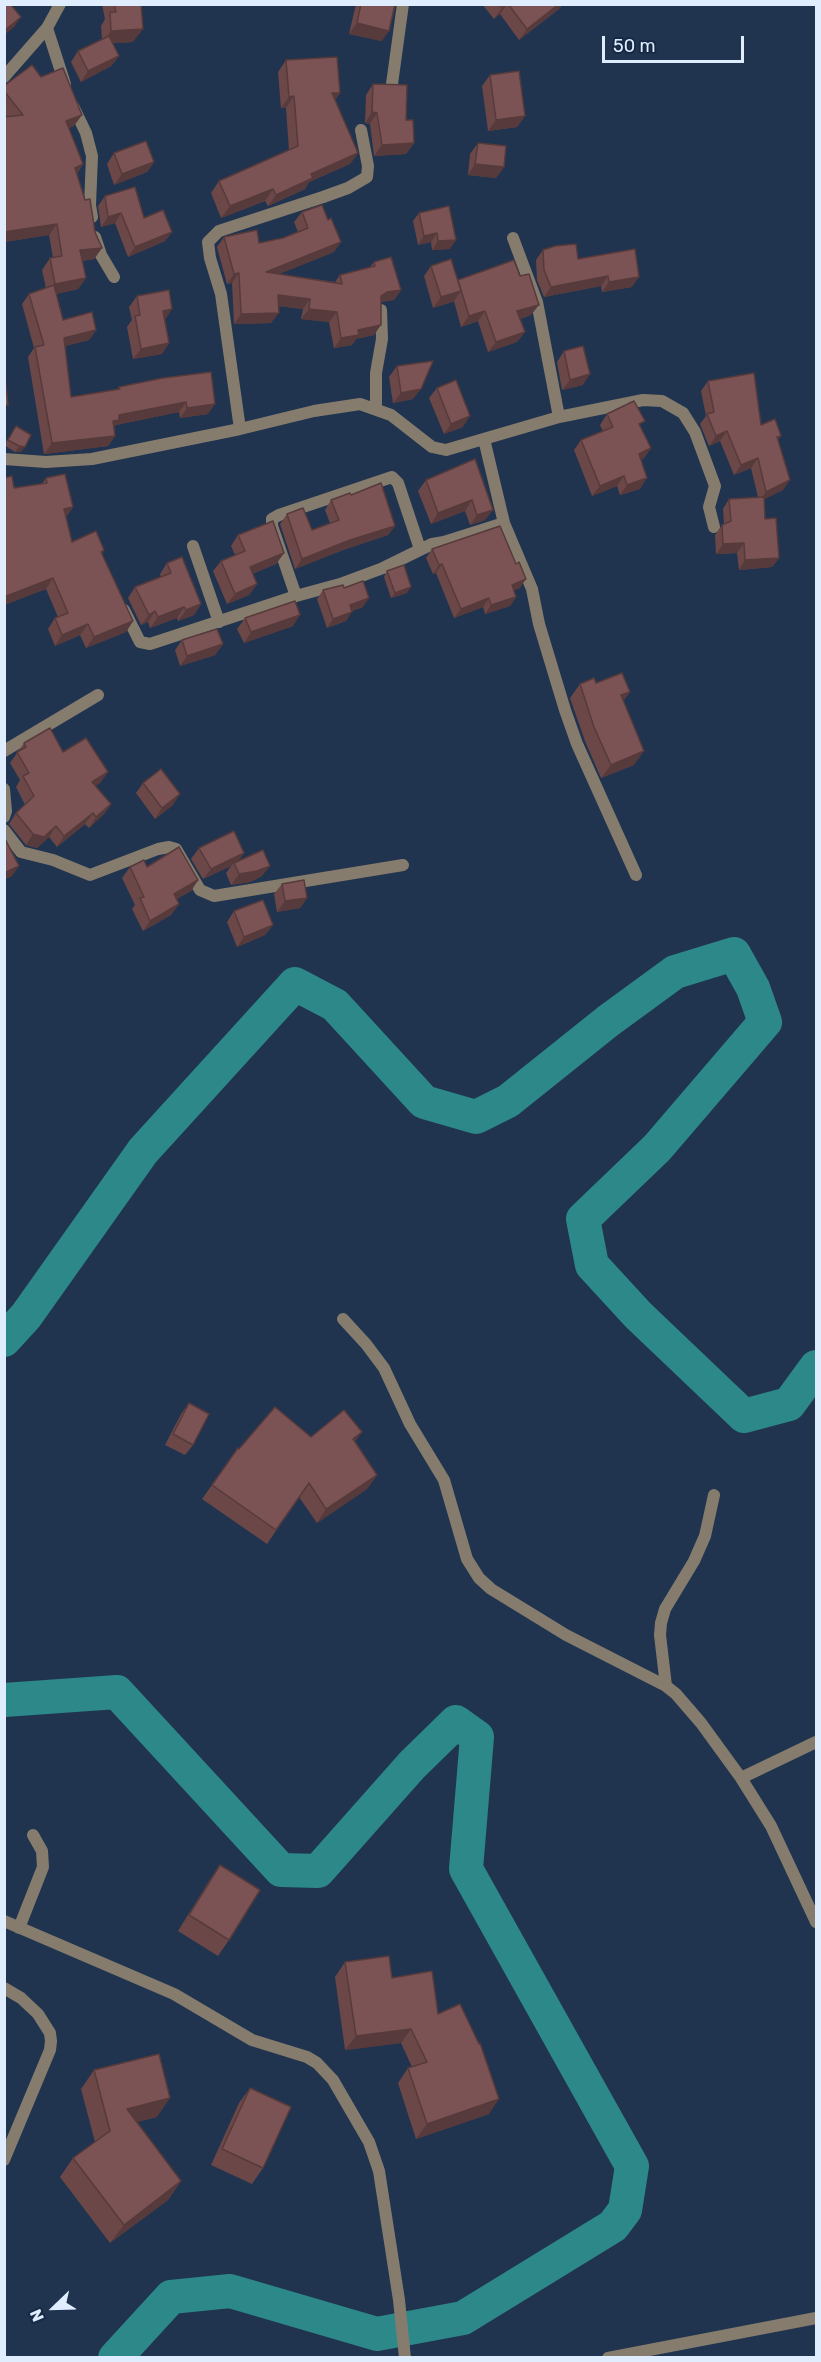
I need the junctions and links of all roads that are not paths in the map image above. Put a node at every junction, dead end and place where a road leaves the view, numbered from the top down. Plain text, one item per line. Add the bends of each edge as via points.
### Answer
1 (60, 4) edge
2 (403, 4) edge
3 (47, 28) junction
4 (4, 77) edge
5 (392, 84) edge
6 (361, 130) dead end
7 (513, 238) dead end
8 (114, 277) dead end
9 (381, 310) edge
10 (376, 408) junction
11 (559, 417) junction
12 (240, 429) junction
13 (484, 439) junction
14 (4, 459) edge
15 (504, 523) junction
16 (714, 527) dead end
17 (193, 546) dead end
18 (420, 549) junction
19 (296, 596) junction
20 (120, 600) edge
21 (219, 622) junction
22 (98, 694) dead end
23 (4, 751) edge
24 (4, 789) edge
25 (4, 817) edge
26 (4, 830) edge
27 (403, 865) dead end
28 (636, 875) dead end
29 (343, 1319) dead end
30 (714, 1495) dead end
31 (666, 1686) junction
32 (816, 1742) edge
33 (741, 1778) junction
34 (33, 1835) dead end
35 (4, 1921) edge
36 (816, 1922) edge
37 (19, 1928) junction
38 (4, 1988) edge
39 (4, 2160) edge
40 (816, 2318) edge
41 (405, 2358) edge
42 (608, 2358) edge

1 - 3 street
2 - 5 street
3 - 4 street
3 - 8 street via 86,133 92,156 90,205 96,242
6 - 12 street via 367,177 348,188 219,231 208,242 221,294
7 - 11 street via 537,302
9 - 10 street
10 - 12 street via 345,405
10 - 13 street via 432,447 446,450
11 - 13 street
11 - 16 street via 643,400 676,407 691,423 713,479 714,494 709,507
12 - 14 street via 92,459
13 - 15 street
15 - 18 street
15 - 28 street via 532,589 577,744
17 - 21 street
18 - 19 street via 365,575
18 - 19 street via 398,483 392,477 279,515 272,519 272,526
19 - 21 street
20 - 21 street via 143,644
22 - 23 street
24 - 25 street
26 - 27 street via 25,854 90,875 158,849 176,849 200,890 214,896
29 - 31 street via 384,1368 410,1424 444,1480 467,1559 479,1578 566,1635
30 - 31 street via 705,1536 665,1609 660,1635
31 - 33 street via 701,1723
32 - 33 street
33 - 36 street via 771,1826
34 - 37 street via 42,1851 43,1867
35 - 37 street
37 - 41 street via 162,1988 242,2035 307,2057 324,2069 350,2106 379,2171
38 - 39 street via 38,2014 51,2041
40 - 42 street

